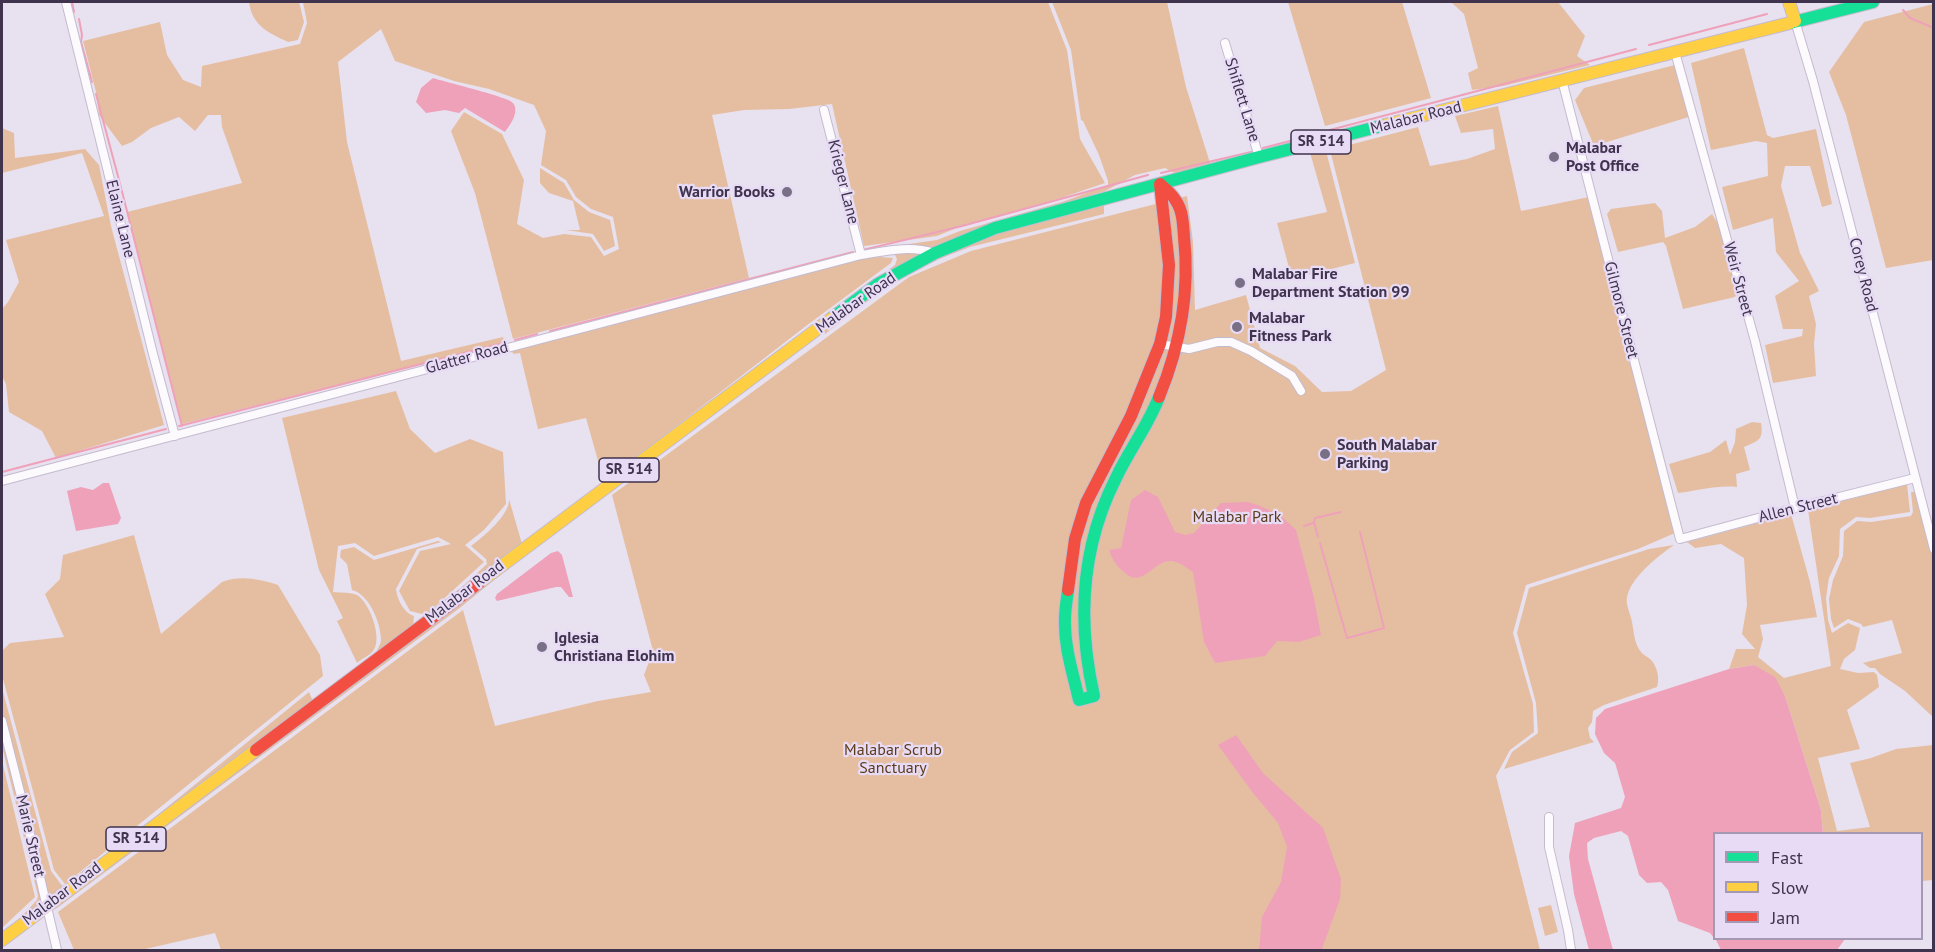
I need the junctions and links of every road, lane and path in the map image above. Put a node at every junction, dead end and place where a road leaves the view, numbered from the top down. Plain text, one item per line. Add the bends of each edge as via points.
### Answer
1 (66, 2) edge
2 (1790, 2) edge
3 (1873, 2) edge
4 (1795, 21) junction
5 (1225, 43) dead end
6 (1676, 52) junction
7 (1562, 80) junction
8 (824, 110) dead end
9 (1259, 157) junction
10 (1160, 184) junction
11 (935, 253) junction
12 (861, 255) junction
13 (1161, 344) junction
14 (1175, 347) junction
15 (1301, 391) dead end
16 (1124, 431) junction
17 (175, 436) junction
18 (1139, 438) junction
19 (1915, 478) junction
20 (2, 481) edge
21 (1795, 507) junction
22 (1680, 539) joint
23 (1075, 540) junction
24 (1090, 547) junction
25 (1934, 549) edge
26 (2, 721) edge
27 (1549, 817) dead end
28 (46, 906) junction
29 (2, 940) edge
30 (57, 951) edge
31 (1571, 951) edge

1 - 17 street, Elaine Lane
2 - 4 main road, Corey Road
3 - 4 main road, Malabar Road / SR 514
4 - 6 main road, Malabar Road / SR 514
4 - 19 street, Corey Road
5 - 9 street, Shiflett Lane
6 - 7 main road, Malabar Road / SR 514
6 - 21 street, Weir Street via 1755,341
7 - 9 main road, Malabar Road / SR 514
7 - 22 street, Gilmore Street
8 - 12 street, Krieger Lane
9 - 10 main road, Malabar Road / SR 514
10 - 11 main road, Malabar Road / SR 514 via 995,228
10 - 13 main road via 1169,265
10 - 14 main road via 1177,201 1185,244 1186,294
11 - 12 street, Glatter Road via 910,248
11 - 28 main road, Malabar Road / SR 514 via 878,284
12 - 17 street, Glatter Road
13 - 14 street
13 - 16 main road
14 - 15 street via 1189,349 1232,342 1292,376
14 - 18 main road via 1166,382
16 - 18 street
16 - 23 main road via 1086,503
17 - 20 street, Glatter Road
18 - 24 main road via 1102,508
19 - 21 street, Allen Street
19 - 25 street, Corey Road
21 - 22 street, Allen Street
23 - 24 street
23 - 24 main road via 1065,619 1068,655 1079,700 1094,696 1083,618
26 - 28 street, Marie Street
27 - 31 street via 1549,847
28 - 29 main road, Malabar Road / SR 514
28 - 30 street, Marie Street

